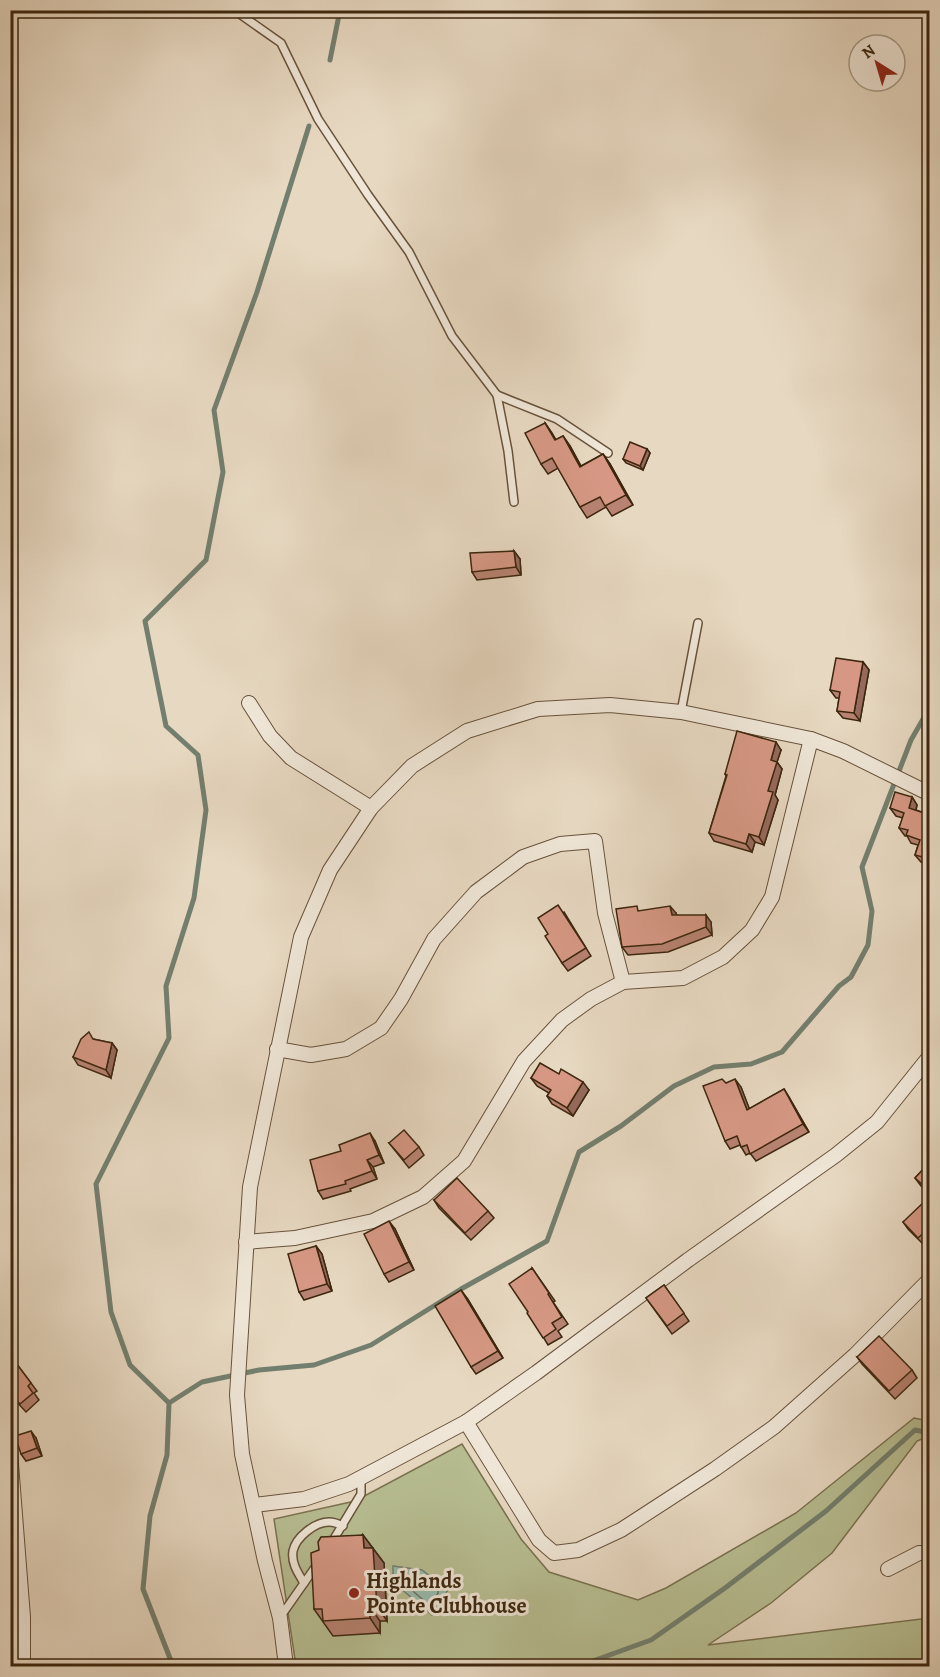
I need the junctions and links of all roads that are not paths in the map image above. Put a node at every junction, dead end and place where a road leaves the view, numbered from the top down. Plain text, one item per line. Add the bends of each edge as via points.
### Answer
1 (234, 10) edge
2 (497, 395) junction
3 (608, 453) dead end
4 (514, 502) dead end
5 (698, 623) dead end
6 (249, 703) dead end
7 (681, 712) junction
8 (811, 740) junction
9 (930, 794) edge
10 (370, 808) junction
11 (623, 982) junction
12 (277, 1049) junction
13 (930, 1056) edge
14 (246, 1242) junction
15 (930, 1279) edge
16 (466, 1422) junction
17 (10, 1450) edge
18 (361, 1478) junction
19 (254, 1505) junction
20 (343, 1526) junction
21 (327, 1550) edge
22 (930, 1553) edge
23 (321, 1558) edge
24 (888, 1569) dead end
25 (304, 1583) junction
26 (280, 1618) junction
27 (23, 1666) edge
28 (286, 1666) edge

1 - 2 lane via 281,43 318,119 409,252 452,336
2 - 3 lane via 557,419
2 - 4 lane
5 - 7 lane
6 - 10 street via 270,736 291,758
7 - 8 street
7 - 10 street via 610,705 538,709 467,731 412,766
8 - 9 street via 843,751
8 - 11 street via 772,897 752,930 723,957 683,978
10 - 12 street via 330,870 301,937
11 - 12 street via 605,913 595,841 560,844 523,857 476,892 434,939 381,1028 346,1049 311,1055
11 - 14 street via 562,1020 524,1060 464,1161 423,1197 373,1221 295,1238
12 - 14 street via 250,1187
13 - 16 street via 877,1122 836,1155
14 - 19 street via 237,1395 242,1454
15 - 16 street via 855,1355 774,1426 621,1530 578,1550 554,1552 539,1540
16 - 18 street
17 - 27 street
18 - 19 street via 304,1498
18 - 20 lane via 361,1494
19 - 26 street
20 - 21 lane
20 - 25 lane via 328,1522 315,1526 296,1543 295,1568
22 - 24 street via 919,1553
23 - 25 lane
25 - 26 lane
26 - 28 street

